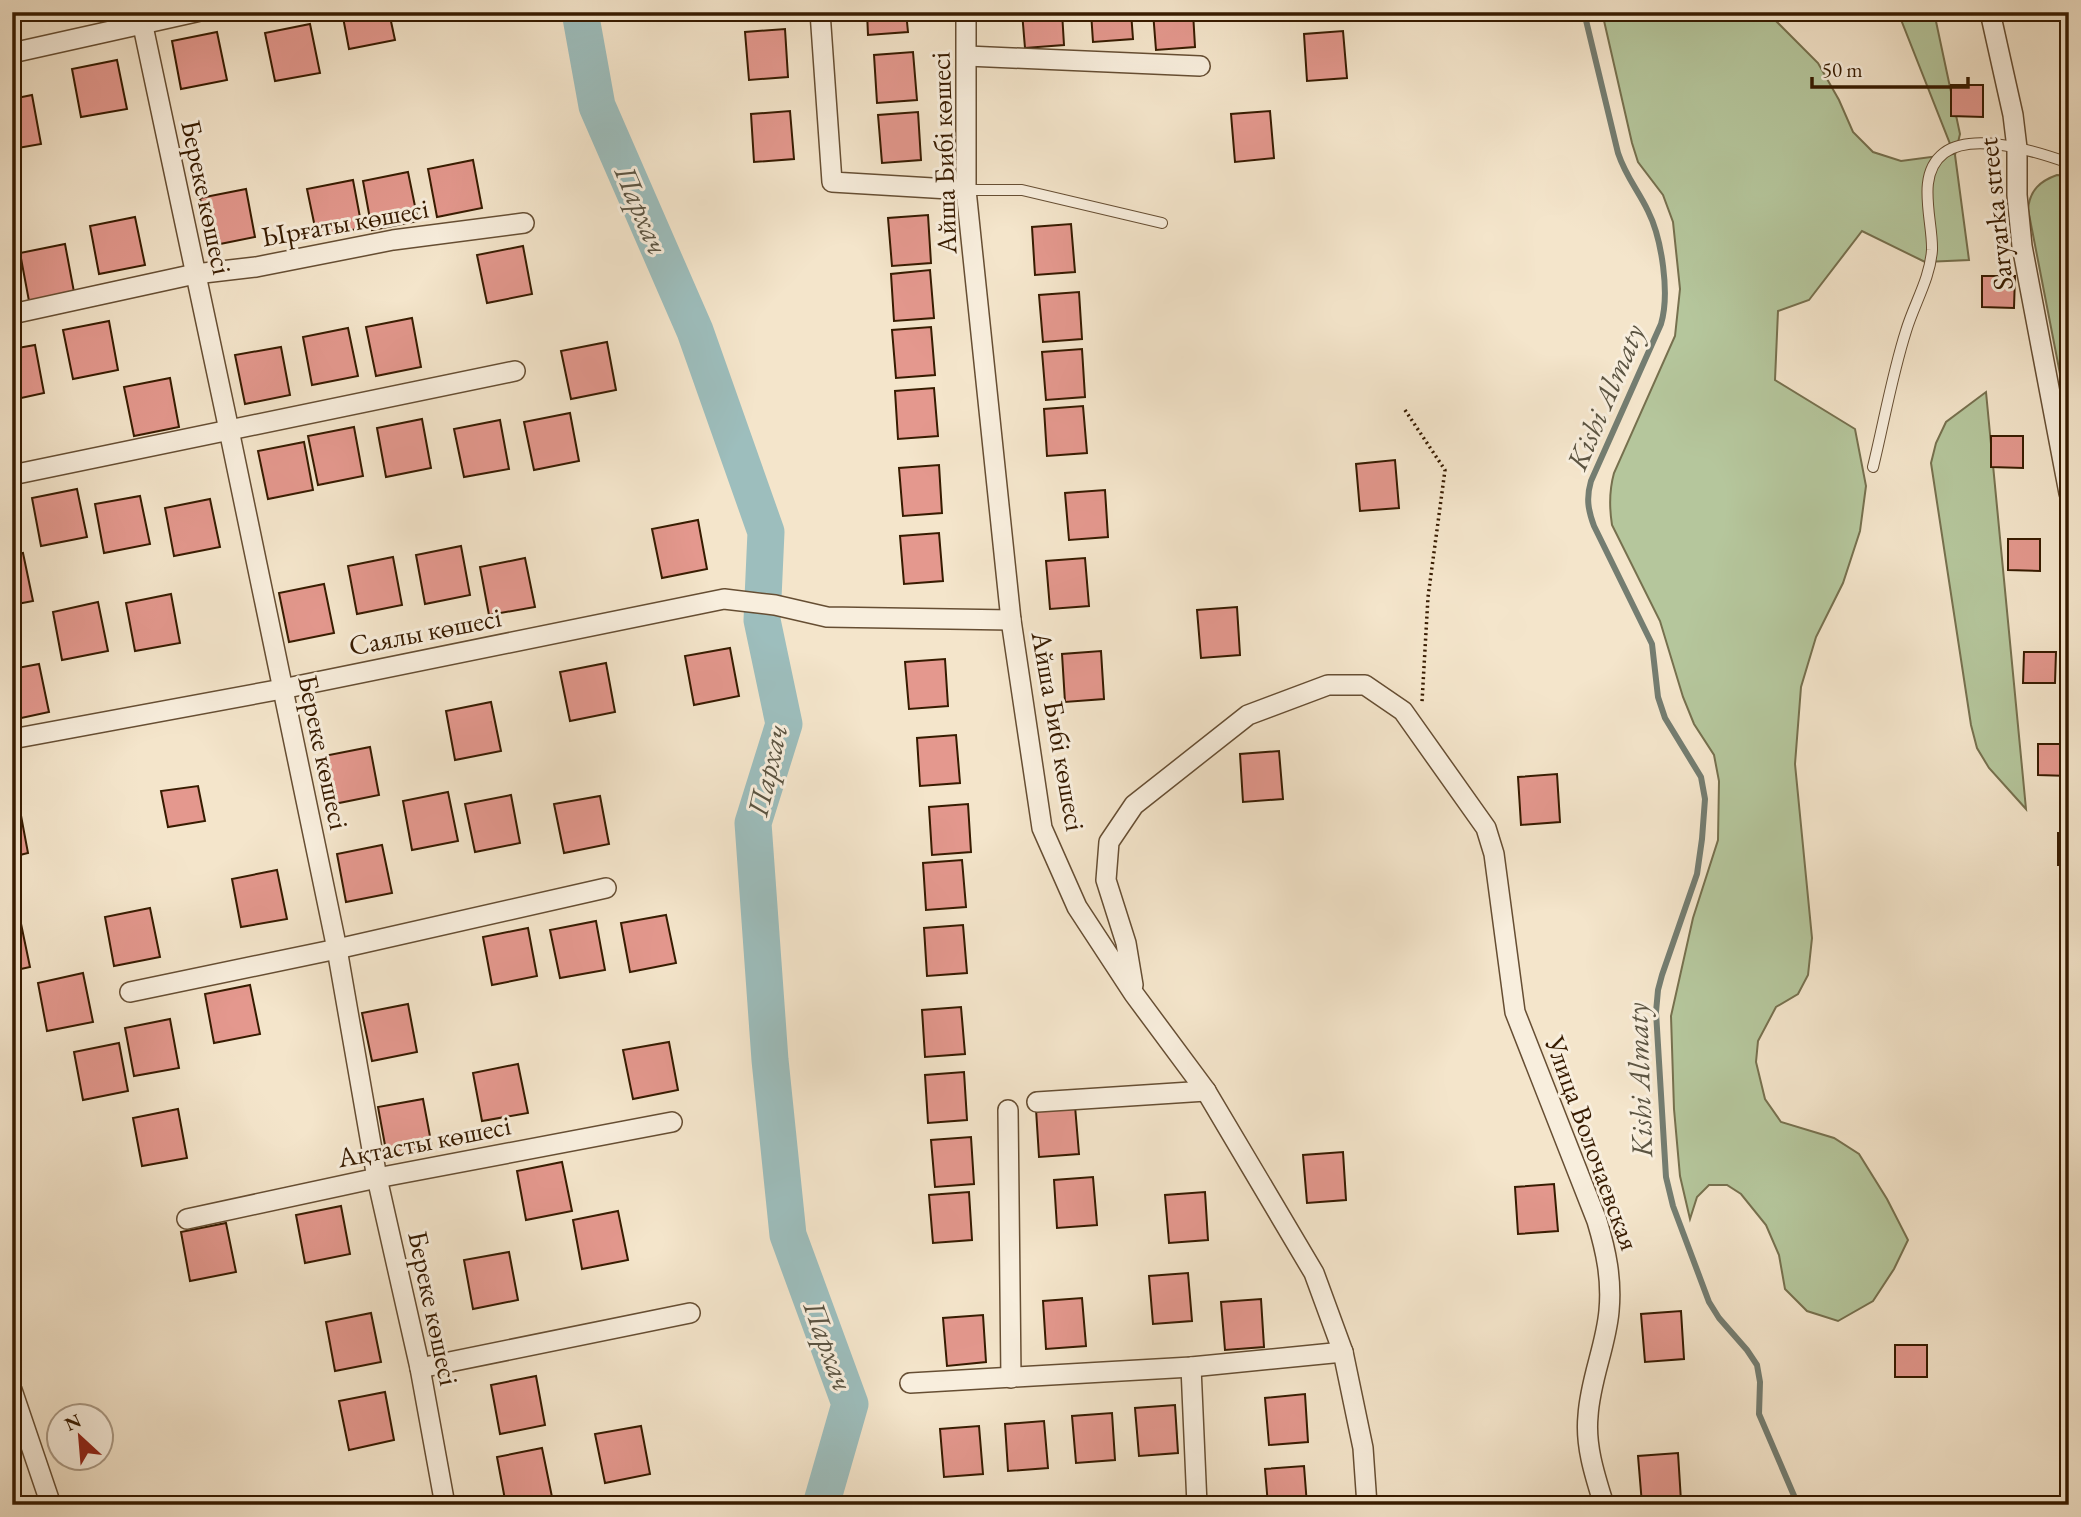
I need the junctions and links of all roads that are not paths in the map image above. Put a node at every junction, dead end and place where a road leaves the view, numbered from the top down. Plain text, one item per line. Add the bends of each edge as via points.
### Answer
1 (195, 12) edge
2 (820, 12) edge
3 (966, 12) edge
4 (1990, 12) edge
5 (141, 18) edge
6 (12, 53) edge
7 (967, 56) junction
8 (1200, 66) dead end
9 (2017, 148) junction
10 (2069, 163) edge
11 (966, 190) junction
12 (524, 223) dead end
13 (1162, 223) dead end
14 (195, 274) junction
15 (12, 314) edge
16 (515, 371) dead end
17 (229, 430) junction
18 (1873, 467) dead end
19 (12, 475) edge
20 (2069, 493) edge
21 (1011, 620) junction
22 (282, 688) junction
23 (12, 739) edge
24 (606, 888) dead end
25 (337, 949) junction
26 (130, 992) dead end
27 (1134, 994) junction
28 (1206, 1091) junction
29 (1037, 1102) dead end
30 (1008, 1110) dead end
31 (672, 1122) dead end
32 (377, 1178) junction
33 (187, 1219) dead end
34 (690, 1313) dead end
35 (1343, 1352) junction
36 (1191, 1367) junction
37 (419, 1368) junction
38 (1011, 1378) junction
39 (911, 1383) dead end
40 (12, 1390) edge
41 (51, 1505) edge
42 (445, 1505) edge
43 (1196, 1505) edge
44 (1367, 1505) edge
45 (1604, 1505) edge

1 - 5 street
2 - 11 street via 832,182
3 - 7 street, Айша Бибі көшесі
4 - 9 street, Saryarka street
5 - 6 street
5 - 14 street, Береке көшесі
7 - 8 street
7 - 11 street, Айша Бибі көшесі
9 - 10 lane
9 - 18 lane via 1968,145 1944,153 1936,162 1928,186 1932,252 1928,273 1905,333
9 - 20 street, Saryarka street via 2022,246
11 - 13 lane via 1022,190
11 - 21 street, Айша Бибі көшесі
12 - 14 street, Ырғаты көшесі
14 - 15 street, Ырғаты көшесі
14 - 17 street, Береке көшесі
16 - 17 street
17 - 19 street
17 - 22 street, Береке көшесі
21 - 22 street, Саялы көшесі via 827,617 724,599
21 - 27 street, Айша Бибі көшесі via 1042,828 1077,907
22 - 23 street, Саялы көшесі
22 - 25 street, Береке көшесі
24 - 25 street
25 - 26 street
25 - 32 street, Береке көшесі
27 - 28 street, Айша Бибі көшесі
27 - 45 street, Улица Волочаевская via 1126,943 1106,880 1109,842 1134,805 1248,715 1328,685 1365,685 1403,711 1486,828 1494,854 1515,1012 1605,1249 1609,1313 1587,1417 1591,1462
28 - 29 street
28 - 35 street, Айша Бибі көшесі via 1314,1273
30 - 38 street
31 - 32 street, Ақтасты көшесі
32 - 33 street, Ақтасты көшесі
32 - 37 street, Береке көшесі
34 - 37 street
35 - 36 street
35 - 44 street, Айша Бибі көшесі via 1363,1448
36 - 38 street
36 - 43 street
37 - 42 street, Береке көшесі
38 - 39 street
40 - 41 street

